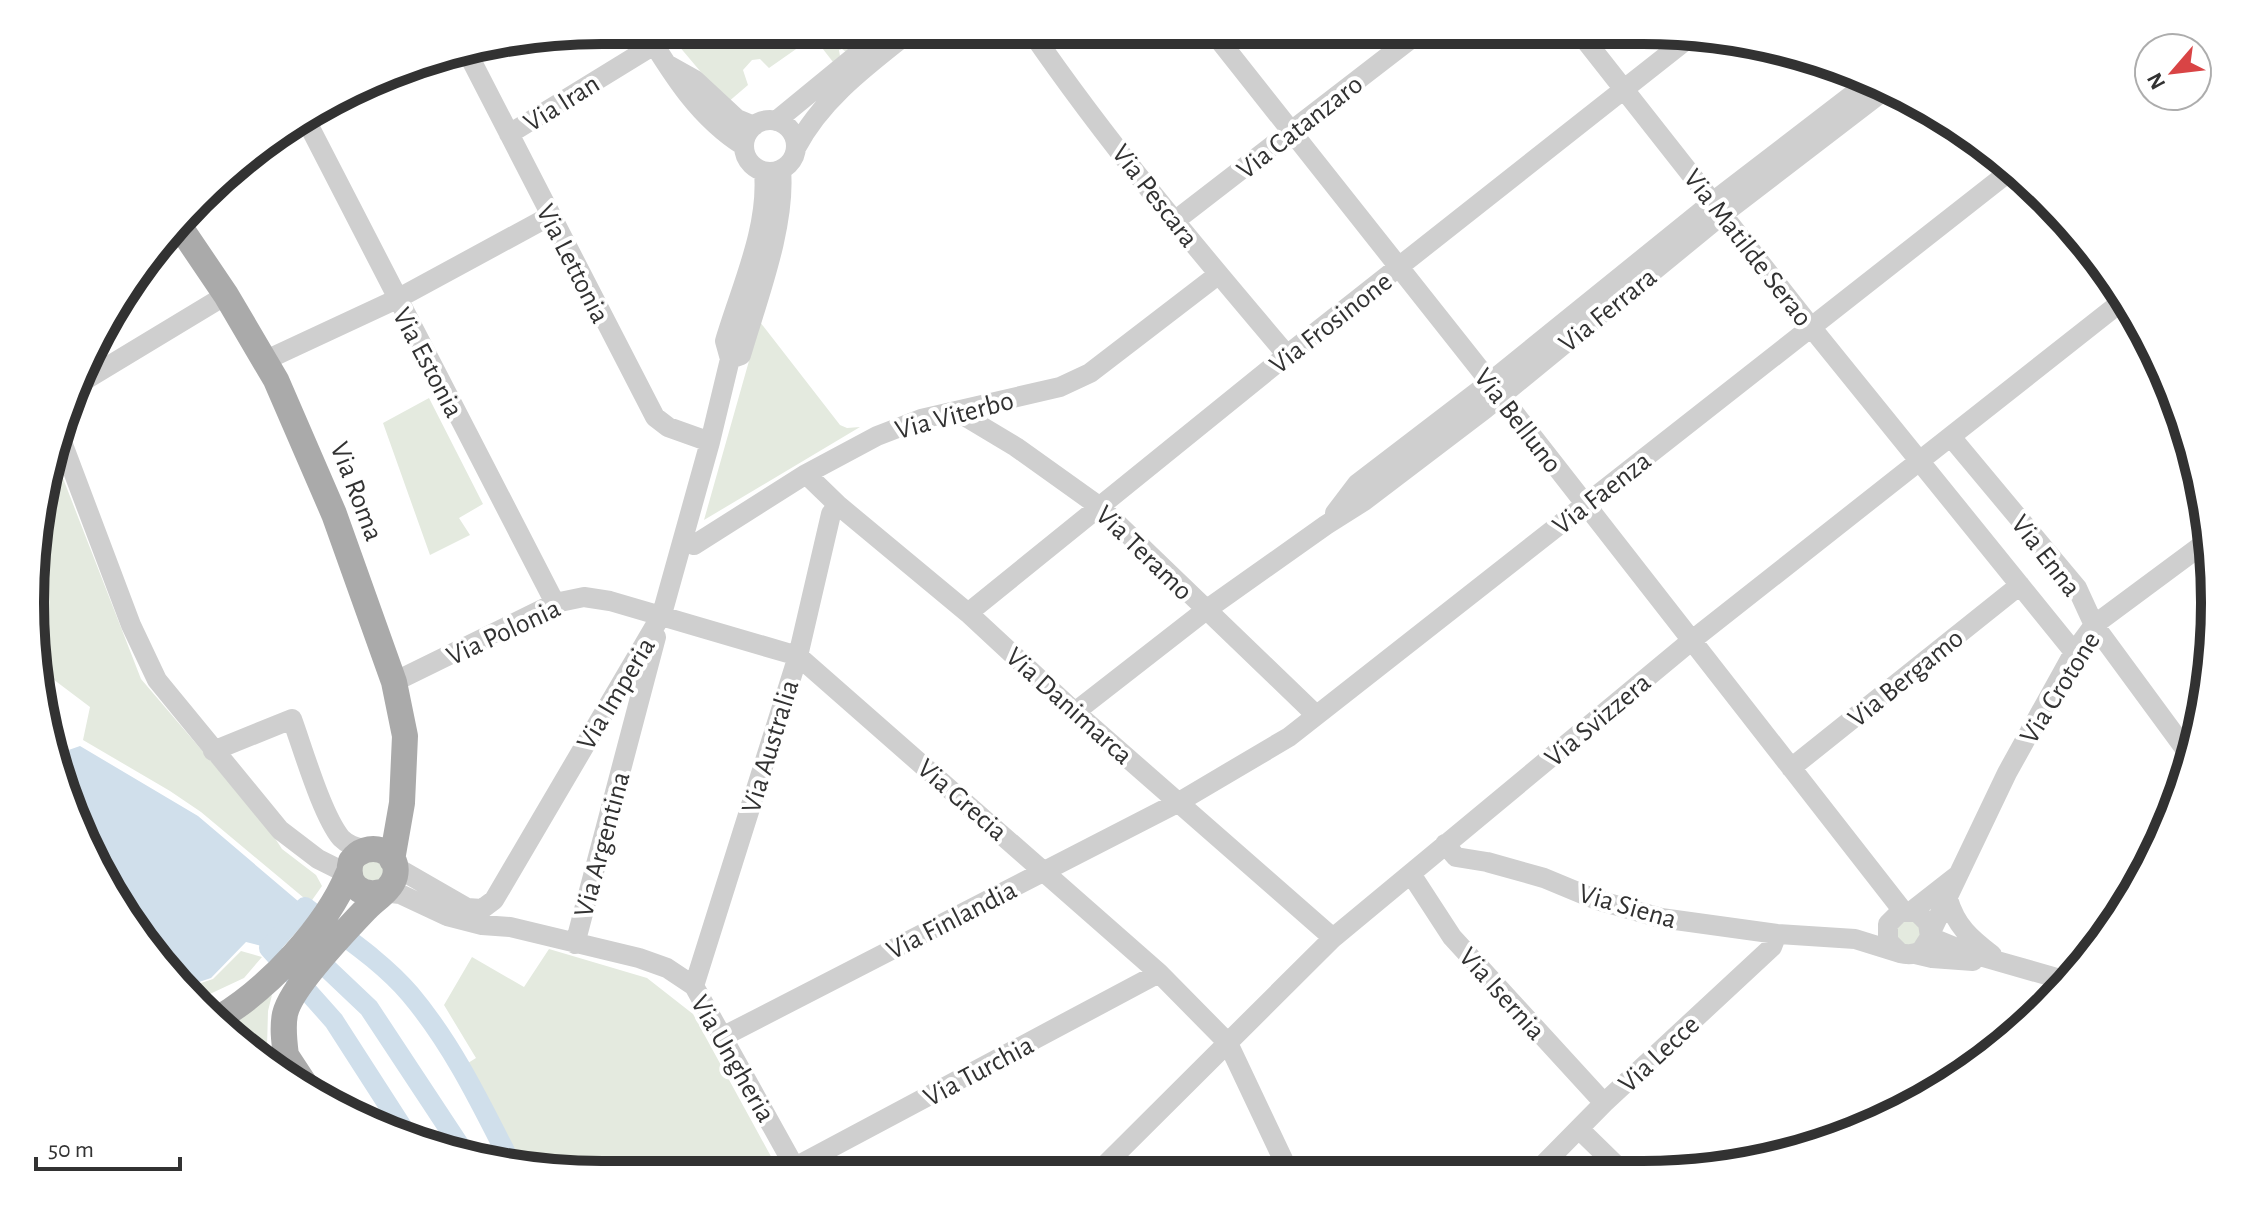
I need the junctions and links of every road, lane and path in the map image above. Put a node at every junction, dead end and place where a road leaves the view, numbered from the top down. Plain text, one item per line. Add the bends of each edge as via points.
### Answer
1 (639, 44) edge
2 (653, 44) edge
3 (870, 44) edge
4 (896, 44) edge
5 (1040, 44) edge
6 (1222, 44) edge
7 (1398, 44) edge
8 (1588, 44) edge
9 (1680, 45) edge
10 (471, 60) edge
11 (666, 64) junction
12 (1861, 89) edge
13 (1625, 90) junction
14 (1876, 96) edge
15 (776, 121) junction
16 (754, 126) junction
17 (310, 127) edge
18 (1291, 133) junction
19 (509, 134) junction
20 (744, 146) junction
21 (796, 148) junction
22 (772, 171) junction
23 (2003, 177) edge
24 (1719, 208) junction
25 (550, 216) junction
26 (1176, 220) junction
27 (184, 233) edge
28 (1398, 268) junction
29 (1219, 274) junction
30 (226, 295) junction
31 (397, 299) junction
32 (2116, 306) edge
33 (1811, 327) junction
34 (1287, 355) junction
35 (266, 360) junction
36 (93, 375) edge
37 (1495, 390) junction
38 (956, 411) junction
39 (1951, 437) junction
40 (710, 442) junction
41 (65, 451) edge
42 (1920, 462) junction
43 (806, 474) junction
44 (838, 505) junction
45 (1585, 505) junction
46 (1100, 507) junction
47 (683, 541) junction
48 (2198, 548) edge
49 (2020, 585) junction
50 (555, 603) junction
51 (1206, 610) junction
52 (968, 613) junction
53 (662, 614) junction
54 (2094, 625) junction
55 (1691, 641) junction
56 (2074, 652) junction
57 (798, 656) junction
58 (394, 682) junction
59 (617, 690) junction
60 (640, 697) junction
61 (1075, 712) junction
62 (1316, 715) junction
63 (2182, 745) edge
64 (213, 751) junction
65 (1791, 768) junction
66 (1179, 802) junction
67 (402, 803) junction
68 (1445, 844) junction
69 (364, 849) junction
70 (393, 863) junction
71 (1046, 871) junction
72 (348, 874) junction
73 (1411, 874) junction
74 (1958, 875) junction
75 (382, 892) junction
76 (1948, 899) junction
77 (494, 900) junction
78 (1898, 916) junction
79 (510, 927) junction
80 (1777, 934) junction
81 (1930, 934) junction
82 (1820, 936) junction
83 (1333, 938) junction
84 (575, 944) junction
85 (1907, 953) junction
86 (2001, 963) junction
87 (1159, 973) junction
88 (2055, 978) edge
89 (284, 985) junction
90 (694, 986) junction
91 (226, 1014) edge
92 (724, 1036) junction
93 (1228, 1043) junction
94 (287, 1063) edge
95 (1604, 1103) junction
96 (1579, 1129) junction
97 (792, 1161) edge
98 (814, 1161) edge
99 (1124, 1161) edge
100 (1284, 1161) edge
101 (1547, 1161) edge
102 (1612, 1161) edge

1 - 19 street, Via Iran
2 - 11 street
3 - 15 street
4 - 21 street via 829,101
5 - 26 street, Via Pescara
6 - 18 street, Via Belluno
7 - 18 street, Via Catanzaro
8 - 13 street, Via Matilde Serao
9 - 13 street, Via Frosinone
10 - 19 street, Via Lettonia
11 - 16 street via 695,80 737,119
11 - 20 street via 712,121
12 - 24 street, Via Ferrara
13 - 24 street, Via Matilde Serao
13 - 28 street, Via Frosinone
14 - 24 street, Via Ferrara
15 - 16 street
15 - 21 street via 789,128
16 - 20 street
17 - 31 street, Via Estonia
18 - 26 street, Via Catanzaro
18 - 28 street, Via Belluno
19 - 25 street, Via Lettonia
20 - 22 street via 748,160
21 - 22 street via 790,163
22 - 40 street, Via Imperia via 725,341 730,359
23 - 33 street, Via Faenza
24 - 33 street, Via Matilde Serao
24 - 37 street, Via Ferrara
25 - 31 street
25 - 40 street, Via Lettonia via 655,417
26 - 29 street, Via Pescara
27 - 30 main road, Via Roma
28 - 34 street, Via Frosinone
28 - 37 street, Via Belluno
29 - 34 street, Via Pescara
29 - 38 street, Via Viterbo via 1090,373 1060,387
30 - 35 main road, Via Roma
30 - 36 street
31 - 35 street
31 - 50 street, Via Estonia
32 - 39 street, Via Svizzera
33 - 42 street, Via Matilde Serao
33 - 45 street, Via Faenza
34 - 46 street, Via Frosinone
35 - 58 main road, Via Roma via 334,514
37 - 45 street, Via Belluno
37 - 51 street, Via Ferrara via 1357,484 1326,525
38 - 43 street, Via Viterbo via 877,436
38 - 46 street, Via Teramo
39 - 42 street, Via Svizzera
39 - 54 street, Via Enna via 2077,588
40 - 47 street, Via Imperia
41 - 64 street via 139,645 157,680
42 - 49 street, Via Enna
42 - 55 street, Via Svizzera
43 - 44 street, Via Danimarca
43 - 47 street, Via Viterbo via 694,545
44 - 52 street, Via Danimarca
44 - 57 street, Via Australia via 831,514
45 - 55 street, Via Belluno
45 - 62 street, Via Faenza
46 - 51 street, Via Teramo
46 - 52 street, Via Frosinone
47 - 53 street, Via Imperia
48 - 54 street, Via Crotone
49 - 56 street, Via Enna
49 - 65 street, Via Bergamo
50 - 53 street, Via Polonia via 584,597
50 - 58 street, Via Polonia
51 - 61 street, Via Ferrara
51 - 62 street, Via Teramo
52 - 61 street, Via Danimarca
53 - 57 street, Via Grecia
53 - 59 street, Via Imperia
53 - 60 street, Via Argentina
54 - 56 street, Via Crotone
54 - 63 street, Via Enna
55 - 65 street, Via Belluno
55 - 68 street, Via Svizzera
56 - 74 street, Via Crotone
57 - 71 street, Via Grecia
57 - 90 street, Via Australia
58 - 67 main road, Via Roma via 405,736
59 - 60 street
59 - 77 street, Via Imperia
60 - 84 street, Via Argentina
61 - 66 street, Via Danimarca
62 - 66 street, Via Faenza via 1258,757
64 - 69 street via 292,719 330,820 342,839
64 - 72 street via 280,830
65 - 78 street, Via Belluno via 1884,886
66 - 71 street, Via Finlandia
66 - 83 street, Via Danimarca
67 - 69 main road
67 - 70 main road, Via Roma
68 - 73 street, Via Svizzera
68 - 80 street, Via Siena via 1456,857 1544,878 1661,918
69 - 70 main road via 383,851
69 - 72 main road via 351,861
70 - 75 main road via 395,877
70 - 77 street via 467,908 482,909
71 - 87 street, Via Grecia
71 - 92 street, Via Finlandia
72 - 75 main road via 363,893
72 - 89 main road
73 - 83 street, Via Svizzera
73 - 95 street, Via Isernia via 1452,937
74 - 76 street, Via Crotone
74 - 78 street, Via Crotone
75 - 79 street, Via Ungheria via 400,894 447,916
75 - 89 main road
76 - 81 street, Via Crotone
76 - 86 street via 1962,930
77 - 79 street
78 - 81 street via 1926,919
78 - 82 street, Via Siena
78 - 85 street via 1888,941
79 - 84 street, Via Ungheria
80 - 82 street, Via Siena
80 - 95 street, Via Lecce via 1772,947
81 - 85 street via 1926,947
81 - 86 street, Via Siena
82 - 85 street, Via Siena
83 - 93 street, Via Svizzera
84 - 90 street, Via Ungheria via 639,958
85 - 86 street, Via Siena
86 - 88 street, Via Siena
87 - 93 street, Via Grecia
87 - 98 street, Via Turchia
89 - 91 main road
89 - 94 main road
90 - 92 street, Via Ungheria
92 - 97 street, Via Ungheria
93 - 99 street, Via Svizzera
93 - 100 street, Via Grecia
95 - 96 street, Via Lecce
96 - 101 street, Via Lecce
96 - 102 street

